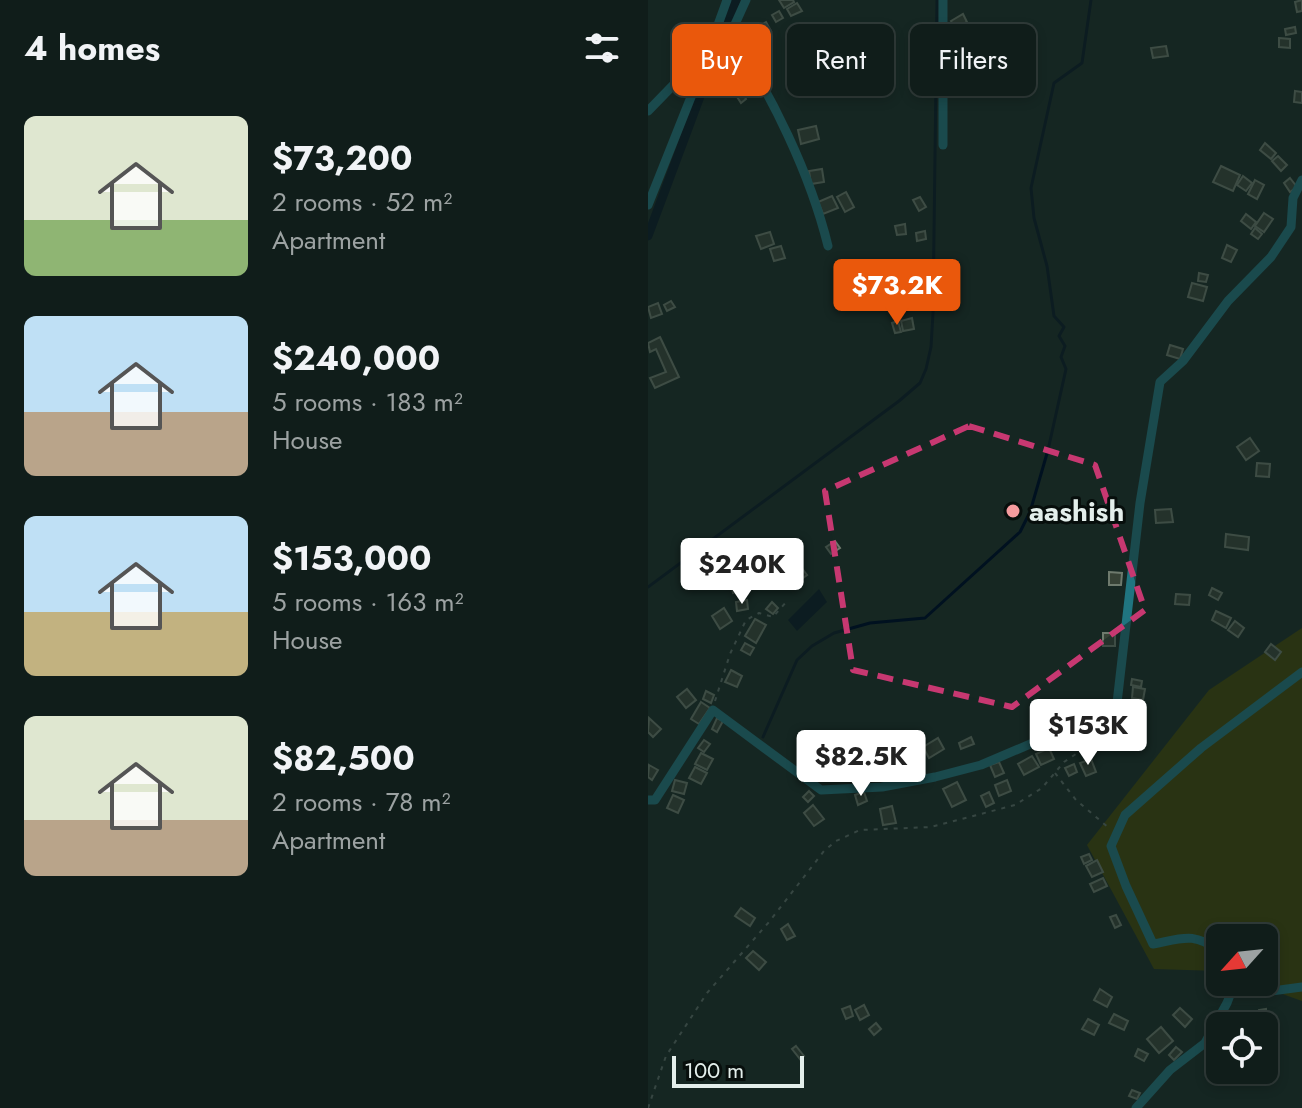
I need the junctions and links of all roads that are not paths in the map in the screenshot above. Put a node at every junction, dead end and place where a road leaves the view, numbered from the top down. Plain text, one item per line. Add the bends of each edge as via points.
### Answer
1 (727, 0) edge
2 (746, 0) edge
3 (943, 0) edge
4 (718, 24) edge
5 (672, 86) edge
6 (691, 96) edge
7 (648, 111) edge
8 (943, 145) dead end
9 (1302, 180) edge
10 (648, 205) edge
11 (828, 246) dead end
12 (1302, 672) edge
13 (648, 800) edge
14 (1206, 941) edge
15 (1302, 987) edge
16 (1278, 990) edge
17 (1228, 996) edge
18 (1136, 1108) edge

1 - 4 street
2 - 11 street via 731,33 761,78
3 - 8 street
5 - 7 street
6 - 10 street
9 - 13 street via 1293,198 1291,227 1271,257 1160,382 1113,715 1091,718 981,765 935,777 821,790 713,710 655,800
12 - 14 street via 1201,748 1125,815 1111,846 1153,944 1183,938
15 - 16 street
17 - 18 street via 1205,1043 1170,1070

